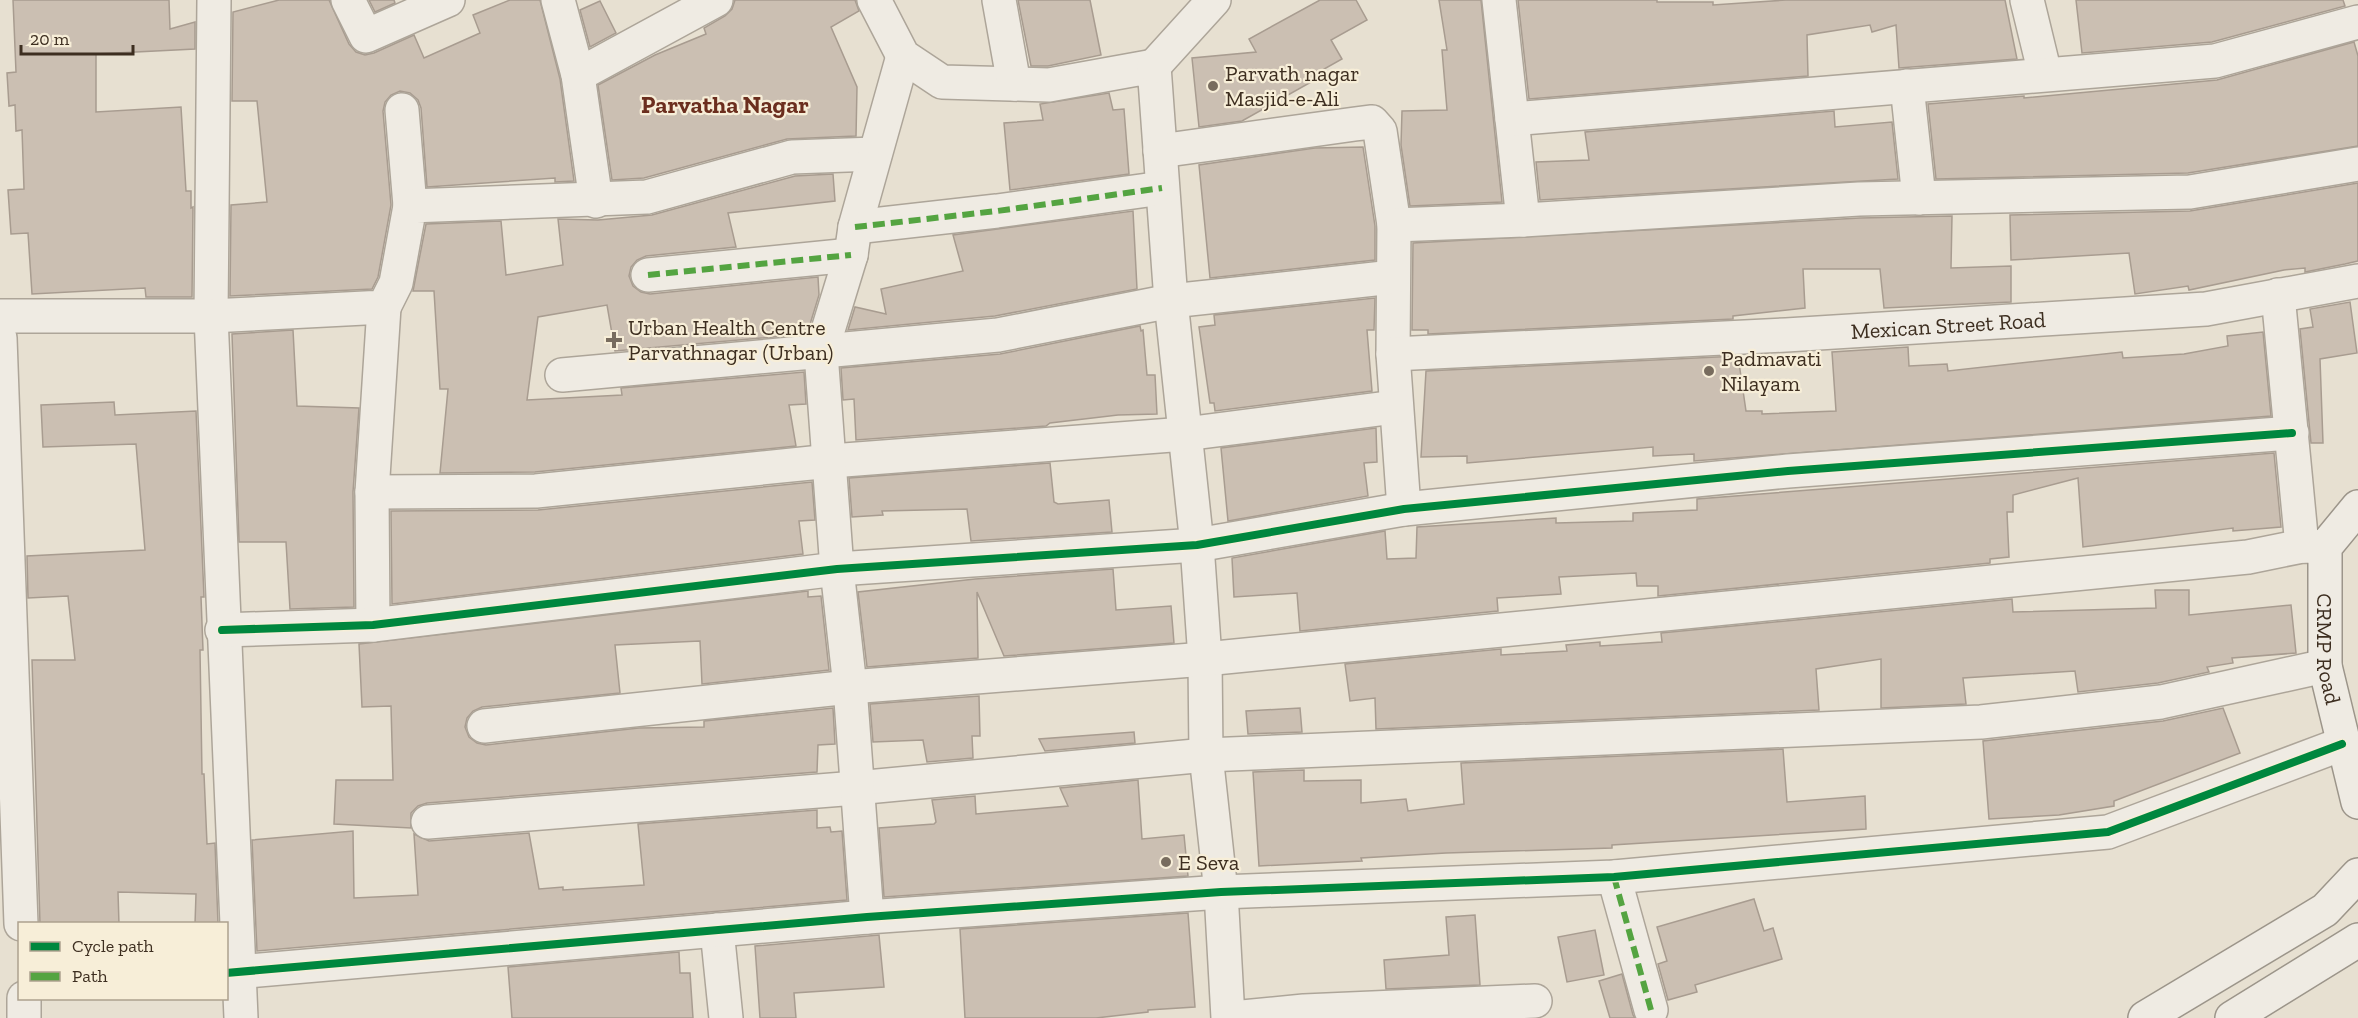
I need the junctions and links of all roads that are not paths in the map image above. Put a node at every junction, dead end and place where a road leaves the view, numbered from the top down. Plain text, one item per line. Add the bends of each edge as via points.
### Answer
1 (214, 0) edge
2 (348, 0) edge
3 (448, 0) edge
4 (558, 0) edge
5 (716, 0) edge
6 (874, 0) edge
7 (999, 0) edge
8 (1214, 0) edge
9 (1499, 0) edge
10 (2027, 0) edge
11 (2358, 22) edge
12 (903, 56) junction
13 (1154, 66) junction
14 (2044, 74) junction
15 (578, 75) junction
16 (1014, 84) junction
17 (1907, 86) junction
18 (402, 110) dead end
19 (1512, 119) junction
20 (1160, 151) junction
21 (875, 154) junction
22 (2358, 164) edge
23 (1162, 188) junction
24 (1919, 198) junction
25 (596, 201) junction
26 (410, 206) junction
27 (1522, 220) junction
28 (1394, 225) junction
29 (853, 241) junction
30 (648, 276) dead end
31 (1393, 277) junction
32 (2358, 281) edge
33 (2278, 296) junction
34 (1171, 302) junction
35 (384, 307) junction
36 (0, 316) edge
37 (211, 316) junction
38 (0, 338) edge
39 (821, 353) junction
40 (1393, 354) junction
41 (562, 375) dead end
42 (1395, 407) junction
43 (1185, 434) junction
44 (2292, 434) junction
45 (831, 461) junction
46 (372, 492) junction
47 (2358, 507) edge
48 (1404, 509) junction
49 (1197, 545) junction
50 (2313, 547) junction
51 (837, 569) junction
52 (373, 625) junction
53 (222, 630) junction
54 (1205, 659) junction
55 (2325, 666) junction
56 (850, 687) junction
57 (484, 726) dead end
58 (2342, 744) junction
59 (1206, 755) junction
60 (856, 788) junction
61 (2358, 802) edge
62 (428, 822) dead end
63 (2358, 875) edge
64 (1614, 877) junction
65 (1221, 892) junction
66 (867, 917) junction
67 (21, 922) edge
68 (717, 930) junction
69 (2358, 940) edge
70 (233, 973) edge
71 (0, 989) edge
72 (18, 989) edge
73 (24, 1000) edge
74 (1535, 1001) dead end
75 (1651, 1010) dead end
76 (24, 1018) edge
77 (241, 1018) edge
78 (726, 1018) edge
79 (1230, 1018) edge
80 (2145, 1018) edge
81 (2232, 1018) edge

1 - 37 street
2 - 3 street via 366,36
4 - 15 street
5 - 15 street
6 - 12 street
7 - 16 street
8 - 13 street
9 - 19 street
10 - 14 street
11 - 14 street via 2215,61
12 - 16 street via 942,82
12 - 21 street
13 - 16 street via 1049,85
13 - 20 street
14 - 17 street
15 - 25 street
17 - 19 street
17 - 24 street
18 - 26 street
19 - 27 street
20 - 23 street
20 - 28 street via 1372,122 1382,140
21 - 25 street via 792,157 647,197
21 - 29 street
22 - 24 street via 2190,192
23 - 29 street
23 - 34 street
24 - 27 street
25 - 26 street
26 - 35 street via 396,283
27 - 28 street
28 - 31 street
29 - 30 street
29 - 39 street
31 - 34 street
31 - 40 street
32 - 33 street, Mexican Street Road
33 - 40 street, Mexican Street Road via 2206,309
33 - 44 street, CRMP Road
34 - 39 street via 998,335
34 - 43 street
35 - 37 street
35 - 46 street
36 - 37 street
37 - 53 street
38 - 67 street
39 - 41 street
39 - 45 street
40 - 42 street
42 - 43 street
42 - 48 street
43 - 45 street
43 - 49 street
44 - 48 street via 1788,471
44 - 50 street, CRMP Road
45 - 46 street via 536,491
45 - 51 street
46 - 52 street
47 - 50 street
48 - 49 street
49 - 51 street
49 - 54 street
50 - 54 street via 2248,557
50 - 55 street, CRMP Road
51 - 52 street
51 - 56 street
52 - 53 street
53 - 70 street
54 - 56 street
54 - 59 street
55 - 58 street, CRMP Road
55 - 59 street via 2161,702 1980,722
56 - 57 street
56 - 60 street
58 - 61 street, CRMP Road
58 - 64 street via 2108,832
59 - 60 street
59 - 65 street
60 - 62 street
60 - 66 street
63 - 80 street via 2325,910
64 - 65 street
64 - 75 street
65 - 66 street
65 - 79 street
66 - 68 street
68 - 70 street
68 - 78 street
69 - 81 street
70 - 77 street
71 - 72 street
73 - 76 street
74 - 79 street

